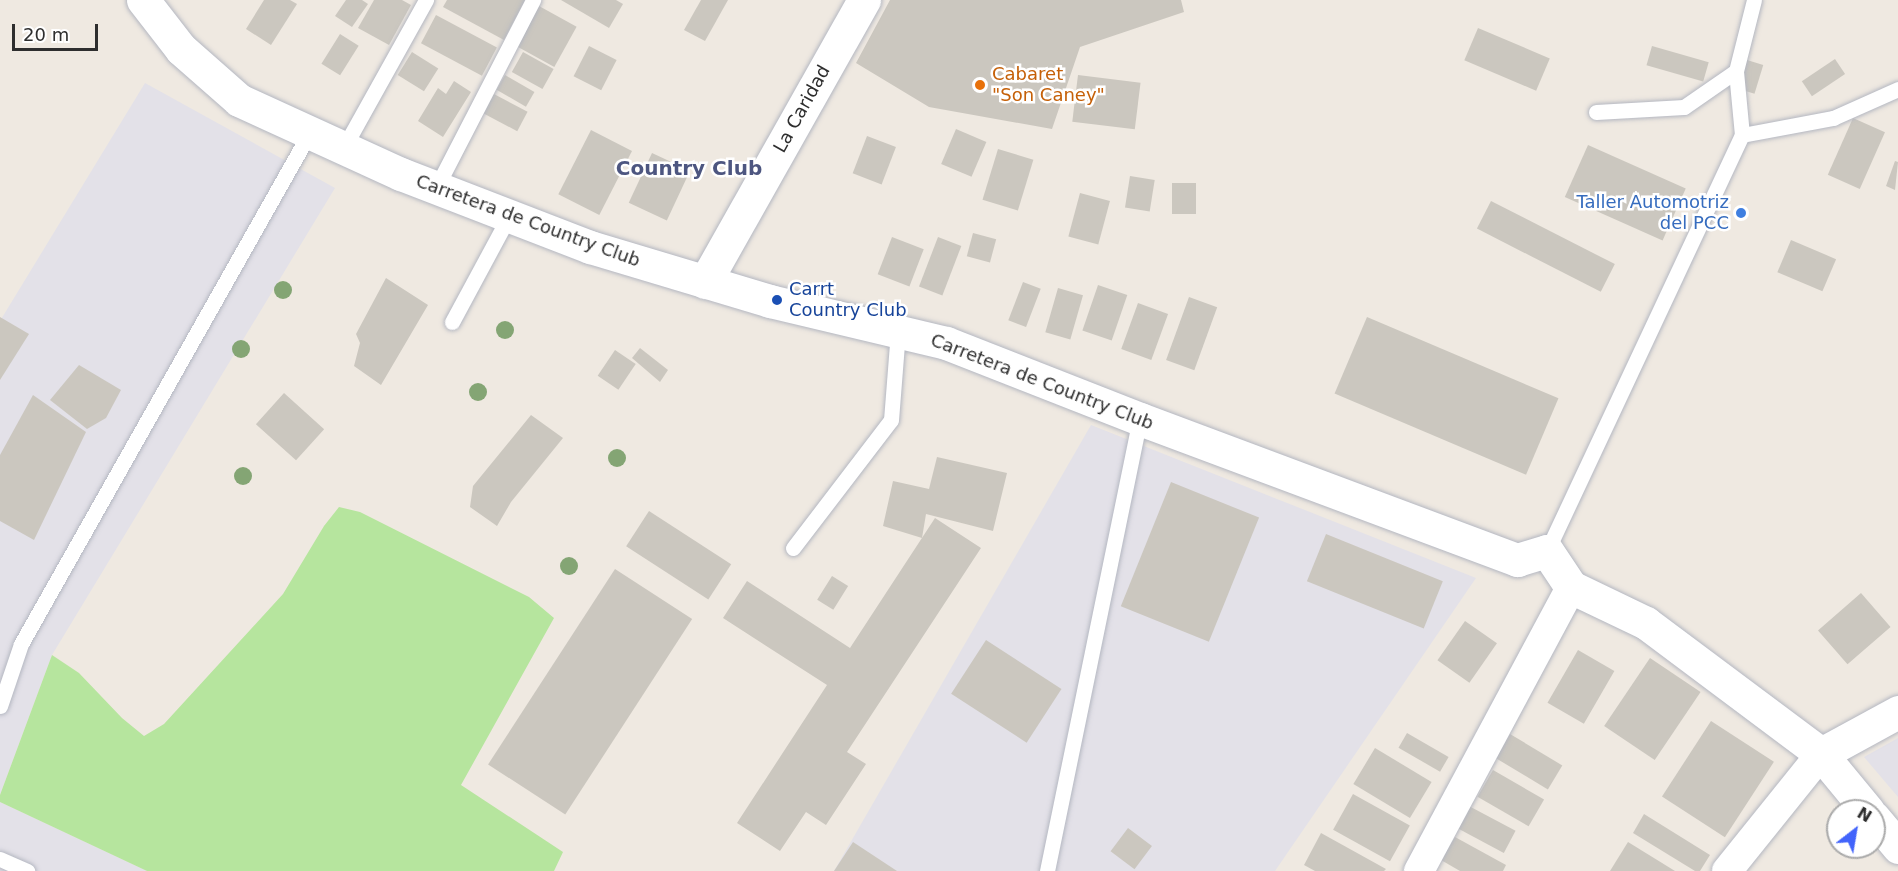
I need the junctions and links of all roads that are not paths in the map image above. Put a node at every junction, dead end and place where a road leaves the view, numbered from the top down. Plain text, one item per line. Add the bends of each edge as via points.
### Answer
1 (143, 0) edge
2 (426, 0) edge
3 (533, 0) edge
4 (864, 0) edge
5 (1754, 0) edge
6 (1736, 72) junction
7 (1898, 89) edge
8 (1596, 112) dead end
9 (309, 134) junction
10 (1742, 135) junction
11 (343, 149) junction
12 (436, 188) junction
13 (509, 216) junction
14 (705, 282) junction
15 (452, 322) dead end
16 (898, 331) junction
17 (1140, 419) junction
18 (793, 548) dead end
19 (1547, 551) junction
20 (1571, 587) junction
21 (0, 706) edge
22 (1898, 712) edge
23 (1821, 754) junction
24 (1858, 799) edge
25 (1886, 832) edge
26 (1898, 847) edge
27 (0, 859) edge
28 (27, 871) edge
29 (1047, 871) edge
30 (1419, 871) edge
31 (1727, 871) edge

1 - 9 street, Carretera de Country Club via 181,49 239,100
2 - 11 lane
3 - 12 lane
4 - 14 street, La Caridad
5 - 6 lane
6 - 8 lane via 1684,107
6 - 10 lane
7 - 10 lane via 1833,118
9 - 11 street, Carretera de Country Club
9 - 21 lane via 21,644
10 - 19 lane
11 - 12 street, Carretera de Country Club
12 - 13 street, Carretera de Country Club
13 - 14 street, Carretera de Country Club via 590,247
13 - 15 lane
14 - 16 street, Carretera de Country Club via 770,302
16 - 17 street, Carretera de Country Club via 946,343
16 - 18 lane via 891,420
17 - 19 street, Carretera de Country Club via 1517,560
17 - 29 lane
19 - 20 street
20 - 23 street via 1646,623
20 - 30 street
22 - 23 street
23 - 24 street
23 - 31 street
25 - 26 street
27 - 28 lane

